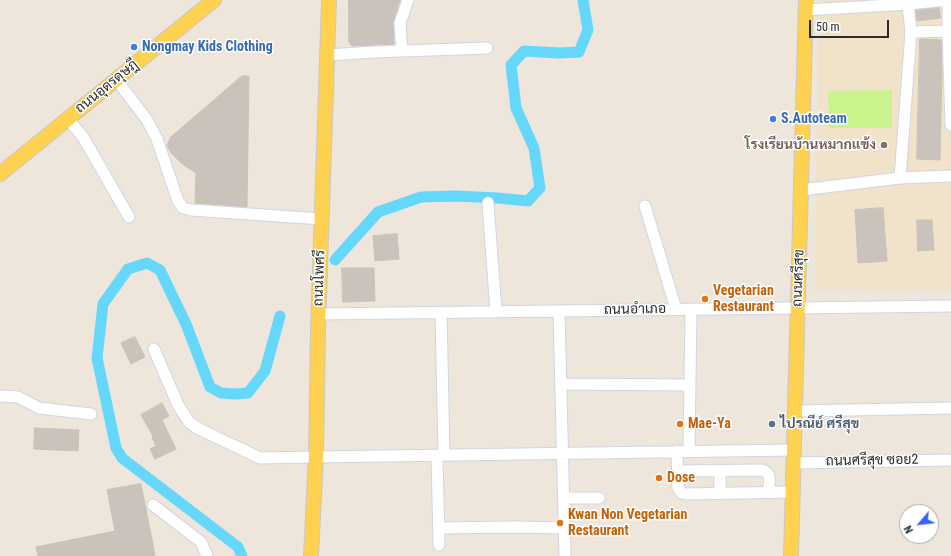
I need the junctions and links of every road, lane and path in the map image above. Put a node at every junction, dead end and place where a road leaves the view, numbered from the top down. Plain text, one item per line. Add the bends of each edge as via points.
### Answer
1 (214, 0) edge
2 (329, 0) edge
3 (408, 0) edge
4 (948, 0) edge
5 (908, 4) junction
6 (806, 5) edge
7 (949, 31) edge
8 (911, 32) junction
9 (486, 48) dead end
10 (402, 52) junction
11 (327, 55) junction
12 (116, 79) junction
13 (68, 119) junction
14 (951, 125) edge
15 (0, 174) edge
16 (951, 176) edge
17 (900, 178) junction
18 (801, 190) junction
19 (488, 203) dead end
20 (645, 206) dead end
21 (129, 217) dead end
22 (322, 219) junction
23 (951, 306) edge
24 (798, 308) junction
25 (676, 309) junction
26 (691, 309) junction
27 (559, 311) junction
28 (441, 312) junction
29 (496, 312) junction
30 (319, 314) junction
31 (154, 349) dead end
32 (562, 384) junction
33 (690, 385) junction
34 (0, 396) edge
35 (951, 408) edge
36 (795, 411) junction
37 (91, 414) dead end
38 (683, 451) junction
39 (562, 453) junction
40 (441, 455) junction
41 (793, 456) junction
42 (316, 457) junction
43 (951, 460) edge
44 (678, 471) junction
45 (720, 471) junction
46 (768, 492) junction
47 (792, 492) junction
48 (720, 493) junction
49 (564, 498) junction
50 (599, 498) dead end
51 (154, 505) dead end
52 (439, 528) junction
53 (565, 528) junction
54 (439, 545) dead end
55 (207, 556) edge
56 (312, 556) edge
57 (565, 556) edge
58 (790, 556) edge

1 - 12 main road, ถนนอุดรดุษฎี
2 - 11 main road, ถนนโพศรี
3 - 10 street via 400,23
4 - 5 street
4 - 7 street
5 - 6 street
5 - 8 street
6 - 18 main road, ถนนศรีสุข
7 - 8 street
7 - 14 street
8 - 17 street
9 - 10 street
10 - 11 street
11 - 22 main road, ถนนโพศรี
12 - 13 main road, ถนนอุดรดุษฎี
12 - 22 street via 147,120 157,139 178,201 183,208
13 - 15 main road, ถนนอุดรดุษฎี
13 - 21 street via 83,137
16 - 17 street
17 - 18 street
18 - 24 main road, ถนนศรีสุข
19 - 29 street
20 - 25 street
22 - 30 main road, ถนนโพศรี
23 - 24 street, ถนนอำเภอ
24 - 26 street, ถนนอำเภอ
24 - 36 main road, ถนนศรีสุข
25 - 26 street, ถนนอำเภอ
25 - 27 street, ถนนอำเภอ
26 - 33 street
27 - 29 street, ถนนอำเภอ
27 - 32 street
28 - 29 street, ถนนอำเภอ
28 - 30 street, ถนนอำเภอ
28 - 40 street
30 - 42 main road, ถนนโพศรี
31 - 42 street, ถนนศรีสุข ซอย2 via 178,405 189,422 197,428 260,458
32 - 33 street
32 - 39 street
33 - 38 street
34 - 37 street via 18,397 39,408
35 - 36 street
36 - 41 main road, ถนนศรีสุข
38 - 39 street, ถนนศรีสุข ซอย2
38 - 41 street, ถนนศรีสุข ซอย2
38 - 44 street
39 - 40 street, ถนนศรีสุข ซอย2
39 - 49 street
40 - 42 street, ถนนศรีสุข ซอย2
40 - 52 street
41 - 43 street, ถนนศรีสุข ซอย2
41 - 47 main road, ถนนศรีสุข
42 - 56 main road, ถนนโพศรี
44 - 45 street
44 - 48 street via 678,488 682,492
45 - 46 street via 766,471 770,477
45 - 48 street
46 - 47 street
46 - 48 street
47 - 58 main road, ถนนศรีสุข
49 - 50 street
49 - 53 street
51 - 55 street via 201,542
52 - 53 street
52 - 54 street
53 - 57 street

